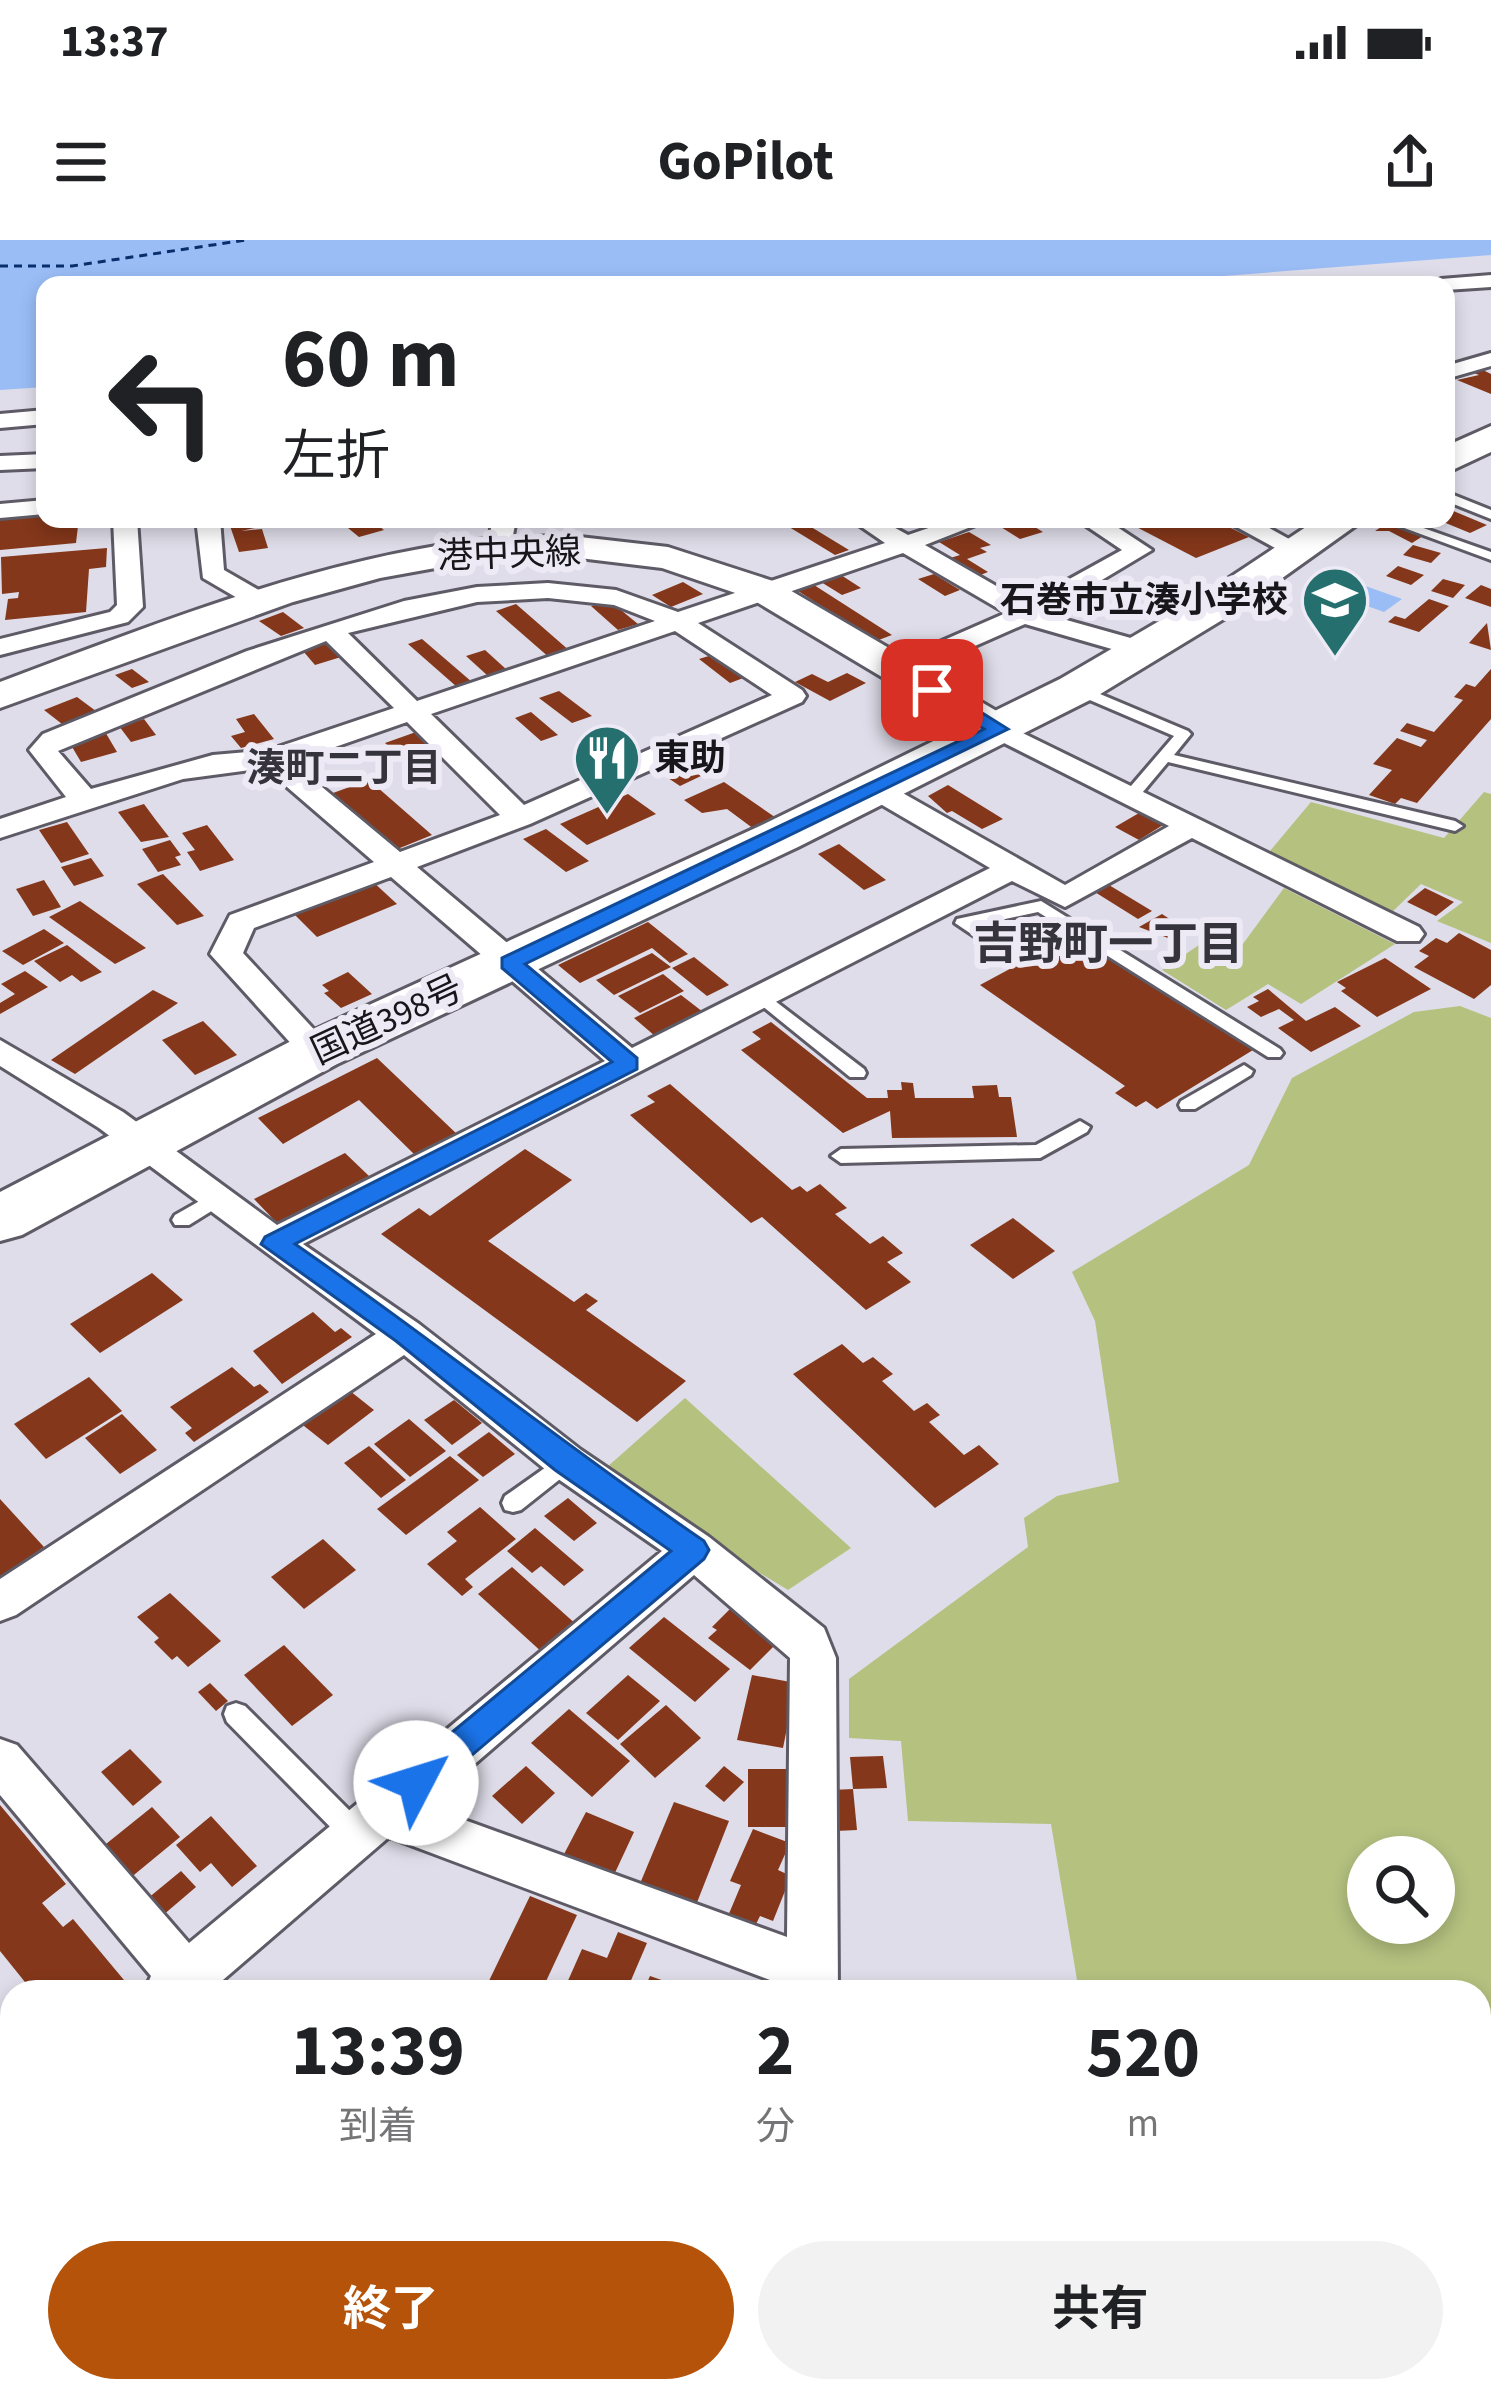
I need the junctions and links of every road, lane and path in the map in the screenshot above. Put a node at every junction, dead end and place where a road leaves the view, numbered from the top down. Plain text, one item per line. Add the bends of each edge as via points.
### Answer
1 (1491, 281) edge
2 (1455, 284) edge
3 (36, 418) edge
4 (0, 422) edge
5 (1491, 437) edge
6 (1455, 455) edge
7 (36, 461) edge
8 (0, 463) edge
9 (1455, 500) edge
10 (36, 508) edge
11 (0, 511) edge
12 (1491, 515) edge
13 (126, 528) edge
14 (209, 528) edge
15 (876, 528) edge
16 (951, 528) edge
17 (1103, 528) edge
18 (1252, 528) edge
19 (1331, 528) edge
20 (1412, 528) edge
21 (502, 533) edge
22 (902, 544) junction
23 (1297, 550) junction
24 (1491, 556) edge
25 (764, 590) junction
26 (260, 601) junction
27 (1026, 614) junction
28 (674, 622) junction
29 (332, 632) junction
30 (0, 646) edge
31 (1143, 650) junction
32 (898, 670) junction
33 (1076, 689) junction
34 (0, 696) edge
35 (418, 714) junction
36 (998, 729) junction
37 (1165, 758) junction
38 (272, 759) junction
39 (875, 789) junction
40 (1131, 796) junction
41 (86, 802) junction
42 (520, 818) junction
43 (1189, 826) junction
44 (1455, 826) dead end
45 (0, 829) edge
46 (397, 866) junction
47 (1013, 869) junction
48 (1408, 934) dead end
49 (1010, 955) dead end
50 (510, 963) junction
51 (762, 997) junction
52 (317, 1051) junction
53 (1274, 1053) dead end
54 (3, 1057) edge
55 (628, 1064) junction
56 (1244, 1071) dead end
57 (857, 1073) dead end
58 (1189, 1105) dead end
59 (1080, 1127) dead end
60 (143, 1143) junction
61 (841, 1156) dead end
62 (219, 1197) junction
63 (0, 1219) edge
64 (182, 1220) dead end
65 (274, 1244) junction
66 (405, 1334) junction
67 (566, 1462) junction
68 (513, 1504) dead end
69 (694, 1550) junction
70 (0, 1602) edge
71 (236, 1714) dead end
72 (0, 1760) edge
73 (368, 1823) junction
74 (177, 1980) edge
75 (191, 1980) edge
76 (806, 1980) edge
77 (812, 1980) edge

1 - 2 street
3 - 4 street
5 - 6 highway
7 - 8 street
9 - 12 lane
10 - 11 street
13 - 30 street via 130,607 119,617
14 - 26 street via 212,573
15 - 22 street
16 - 22 street
17 - 27 street via 1140,550
18 - 23 street
19 - 23 highway, 国道398号
20 - 24 lane
21 - 25 street, 港中央線 via 651,557
21 - 26 street, 港中央線
22 - 25 street
22 - 27 street
23 - 31 highway, 国道398号
25 - 28 street
25 - 32 street, 港中央線
26 - 34 street, 港中央線
27 - 31 street
27 - 32 street
28 - 29 street via 615,597 523,593 407,605
28 - 35 street
28 - 42 street via 792,696
29 - 35 street
29 - 41 street via 52,740 43,750
31 - 33 highway, 国道398号
32 - 36 street, 港中央線
33 - 36 highway, 国道398号
33 - 37 lane via 1183,734
35 - 38 street
35 - 42 street
36 - 39 highway, 国道398号
36 - 40 street
37 - 40 lane
37 - 44 lane
38 - 41 street via 250,757
38 - 46 street
39 - 47 street
39 - 50 highway, 国道398号
40 - 43 street
41 - 45 street
42 - 46 street
43 - 47 street via 1065,898
43 - 48 street
46 - 50 street
46 - 52 street via 242,922 226,954
47 - 51 street
49 - 53 lane via 964,923 1041,906
50 - 52 highway, 国道398号
50 - 55 street
51 - 55 street
51 - 57 lane
52 - 60 highway, 国道398号
54 - 60 street
55 - 65 street
56 - 58 lane
59 - 61 lane via 1040,1150
60 - 62 street
60 - 63 highway, 国道398号
62 - 64 lane
62 - 65 street
65 - 66 street
66 - 67 street
66 - 70 street
67 - 68 lane
67 - 69 street
69 - 73 street
69 - 77 street via 808,1642 813,1658
71 - 73 lane
72 - 74 street
73 - 75 street
73 - 76 street

